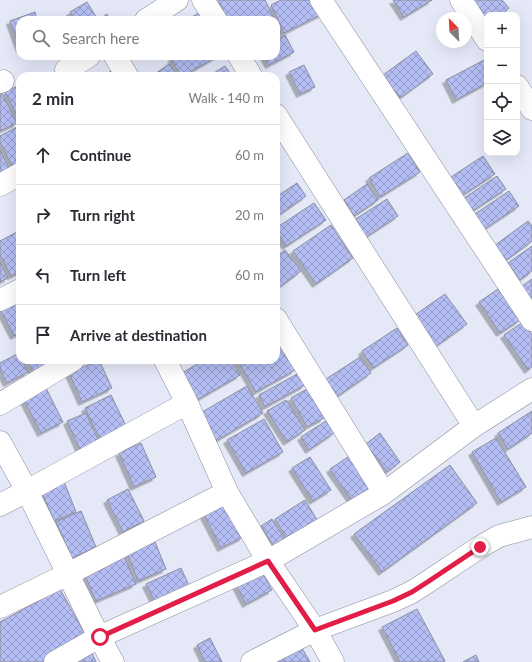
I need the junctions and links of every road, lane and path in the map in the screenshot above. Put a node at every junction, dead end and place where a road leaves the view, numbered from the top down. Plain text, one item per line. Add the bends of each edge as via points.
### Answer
1 (177, 0) edge
2 (203, 0) edge
3 (321, 0) edge
4 (460, 0) edge
5 (152, 16) edge
6 (213, 16) edge
7 (484, 36) edge
8 (82, 60) edge
9 (117, 60) edge
10 (241, 60) edge
11 (66, 70) dead end
12 (125, 72) edge
13 (249, 72) edge
14 (520, 91) edge
15 (532, 109) edge
16 (280, 121) edge
17 (16, 176) edge
18 (0, 185) edge
19 (16, 292) edge
20 (0, 300) edge
21 (532, 320) edge
22 (280, 324) edge
23 (66, 364) edge
24 (167, 364) edge
25 (532, 390) edge
26 (187, 403) junction
27 (0, 404) edge
28 (474, 426) junction
29 (0, 442) edge
30 (27, 491) junction
31 (227, 492) junction
32 (384, 493) junction
33 (0, 505) edge
34 (532, 527) edge
35 (268, 561) junction
36 (68, 574) junction
37 (0, 607) edge
38 (315, 630) junction
39 (100, 637) junction
40 (55, 662) edge
41 (113, 662) edge
42 (252, 662) edge
43 (333, 662) edge

1 - 5 street
2 - 6 street
3 - 21 street
4 - 7 street
8 - 11 street
9 - 12 street
10 - 13 street
14 - 15 street
16 - 28 street
17 - 18 street
19 - 20 street
22 - 32 street
23 - 27 street
24 - 26 street
25 - 28 street
26 - 30 street
26 - 31 street
28 - 32 street
29 - 30 street
30 - 33 street
30 - 36 street
31 - 35 street
31 - 36 street
32 - 35 street
34 - 38 street via 499,536 412,592
35 - 38 street
35 - 39 street
36 - 37 street
36 - 39 street
38 - 42 street
38 - 43 street
39 - 40 street
39 - 41 street

